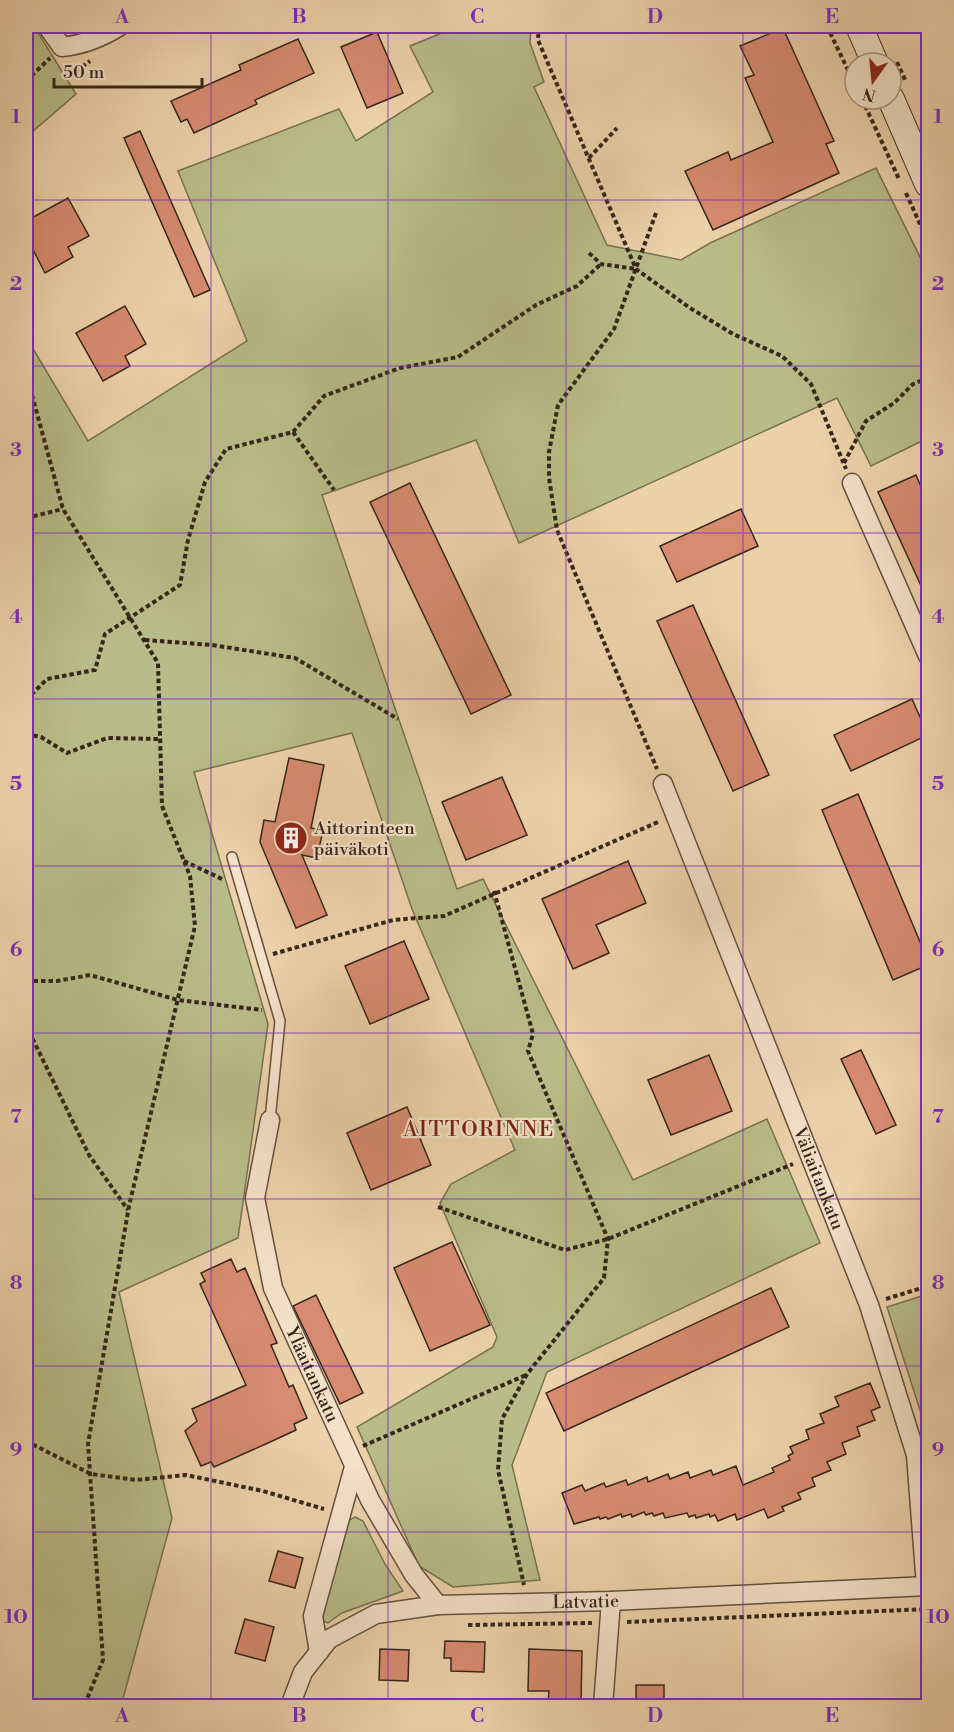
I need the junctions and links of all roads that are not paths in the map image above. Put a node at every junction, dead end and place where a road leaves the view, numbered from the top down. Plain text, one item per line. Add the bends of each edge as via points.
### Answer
1 (47, 26) edge
2 (120, 26) edge
3 (859, 26) edge
4 (878, 51) edge
5 (903, 110) edge
6 (917, 187) edge
7 (852, 483) road end
8 (928, 656) edge
9 (663, 784) road end
10 (232, 857) dead end
11 (270, 1120) joint
12 (351, 1459) junction
13 (927, 1586) edge
14 (611, 1601) junction
15 (438, 1605) junction
16 (319, 1652) junction
17 (290, 1707) edge
18 (603, 1707) edge

1 - 2 street via 62,47 104,36
3 - 4 main road
5 - 6 main road
7 - 8 street
9 - 13 street, Väliaitankatu via 869,1305 916,1455
10 - 11 lane via 280,1021
11 - 12 street, Yläaitankatu via 255,1198 273,1288
12 - 15 street, Yläaitankatu via 414,1575
12 - 16 street via 341,1515 313,1616
13 - 14 street, Latvatie
14 - 15 street, Latvatie
14 - 18 street
15 - 16 street, Latvatie via 376,1614 329,1639
16 - 17 street, Latvatie via 303,1672

